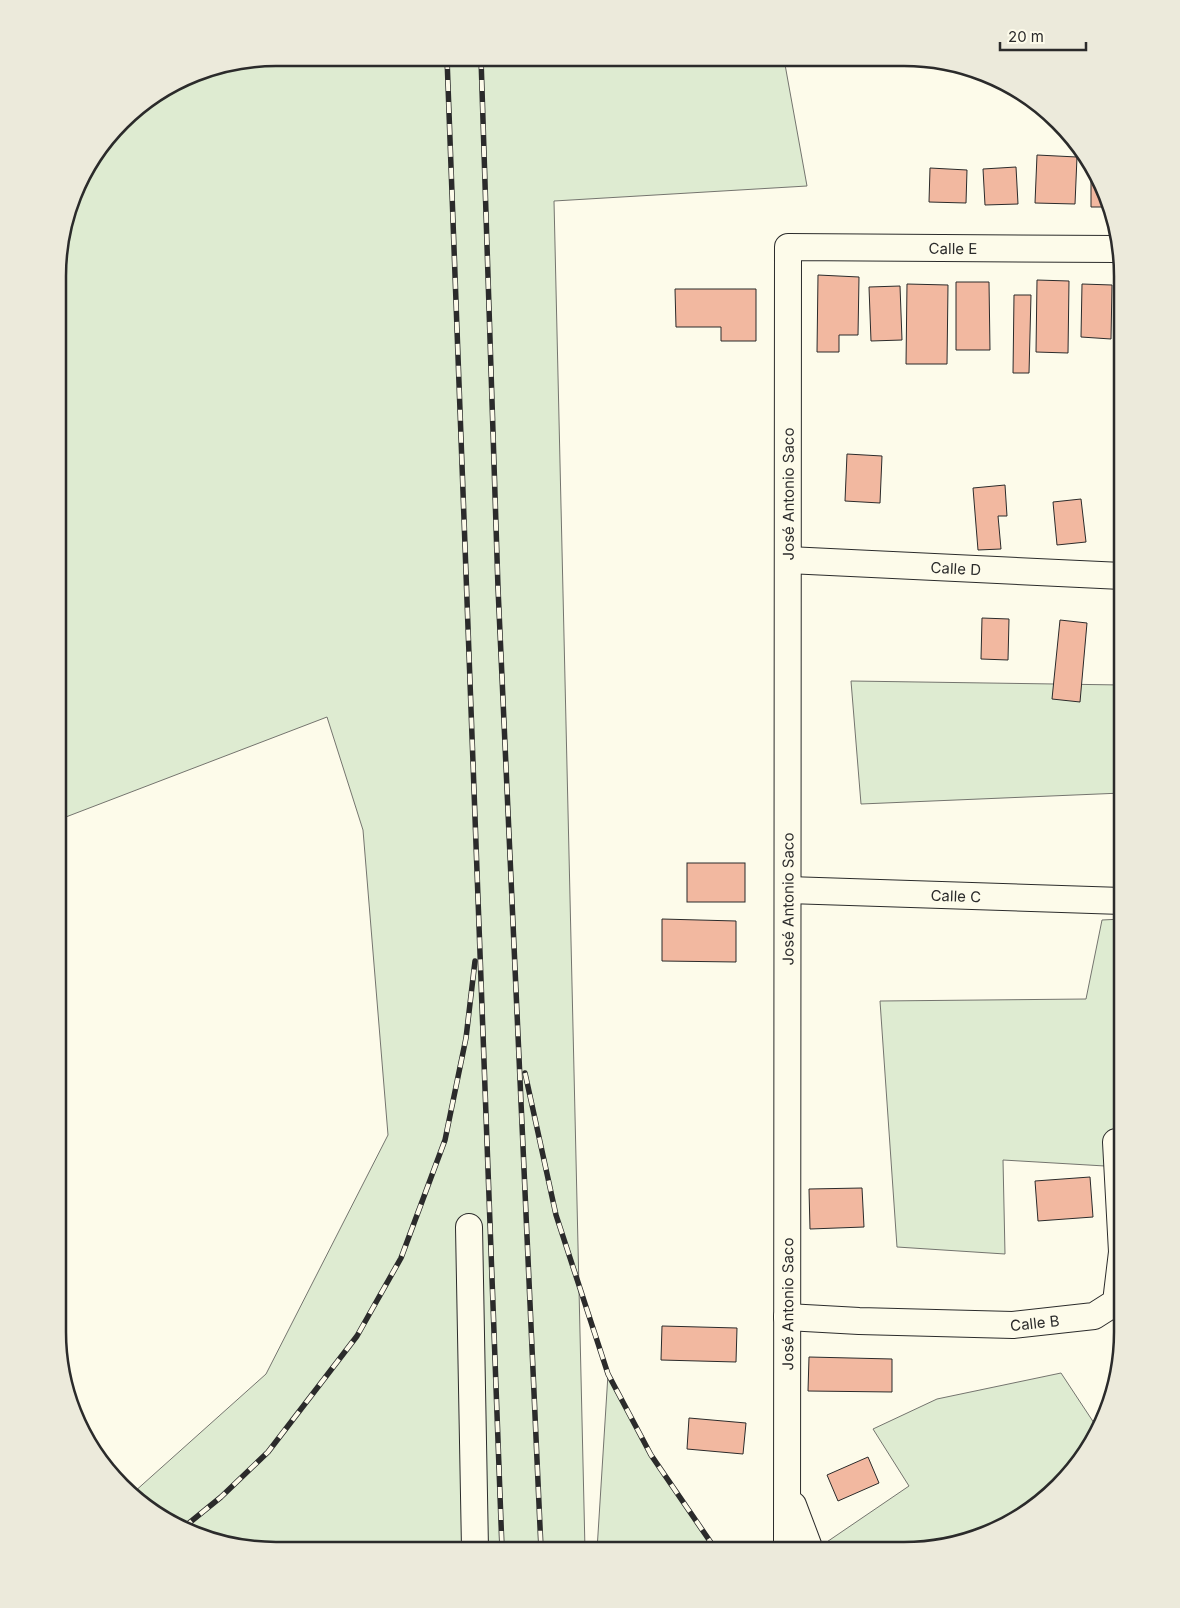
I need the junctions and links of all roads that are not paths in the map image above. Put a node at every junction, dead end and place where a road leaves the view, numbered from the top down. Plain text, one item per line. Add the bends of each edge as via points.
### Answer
1 (788, 247) joint
2 (1112, 249) edge
3 (788, 560) junction
4 (1114, 576) edge
5 (788, 890) junction
6 (1114, 901) edge
7 (469, 1227) dead end
8 (1114, 1304) edge
9 (787, 1317) junction
10 (787, 1488) junction
11 (475, 1542) edge
12 (787, 1542) edge
13 (807, 1542) edge

1 - 2 street, Calle E
1 - 3 street, José Antonio Saco
3 - 4 street, Calle D
3 - 5 street, José Antonio Saco
5 - 6 street, Calle C
5 - 9 street, José Antonio Saco
7 - 11 street
8 - 9 street, Calle B via 1094,1316 1013,1325
9 - 10 street, José Antonio Saco
10 - 12 street, José Antonio Saco
10 - 13 street

